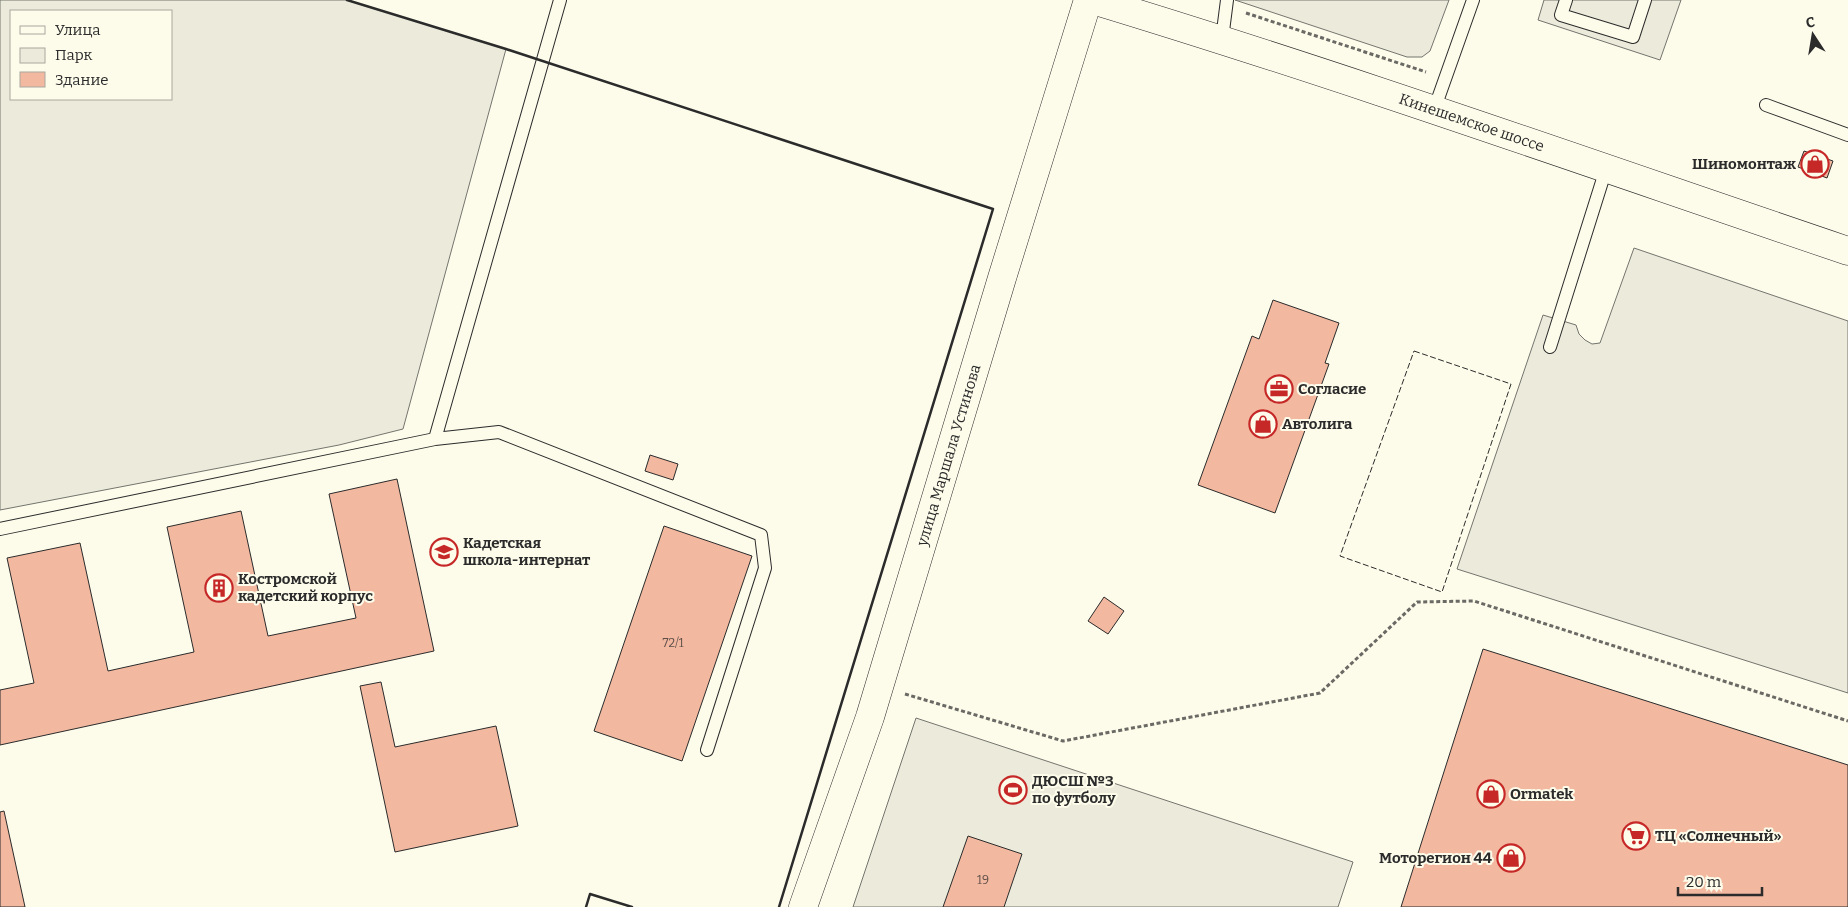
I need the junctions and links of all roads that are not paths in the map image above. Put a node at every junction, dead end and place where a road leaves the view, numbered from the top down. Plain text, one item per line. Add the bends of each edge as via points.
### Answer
1 (560, 0) edge
2 (1088, 0) edge
3 (1093, 0) edge
4 (1472, 0) edge
5 (1566, 0) edge
6 (1646, 0) edge
7 (1226, 3) edge
8 (1222, 39) junction
9 (1766, 105) dead end
10 (1434, 110) junction
11 (1848, 135) edge
12 (1606, 169) junction
13 (1848, 251) edge
14 (1550, 347) dead end
15 (435, 439) junction
16 (0, 529) edge
17 (708, 750) dead end
18 (803, 907) edge

1 - 15 lane
2 - 18 street, улица Маршала Устинова via 867,726
3 - 8 street, Кинешемское шоссе
4 - 10 lane
5 - 6 lane via 1561,15 1633,37
7 - 8 lane
8 - 10 street, Кинешемское шоссе
9 - 11 lane
10 - 12 street, Кинешемское шоссе
12 - 13 street, Кинешемское шоссе
12 - 14 lane
15 - 16 lane
15 - 17 lane via 499,432 761,535 765,568

